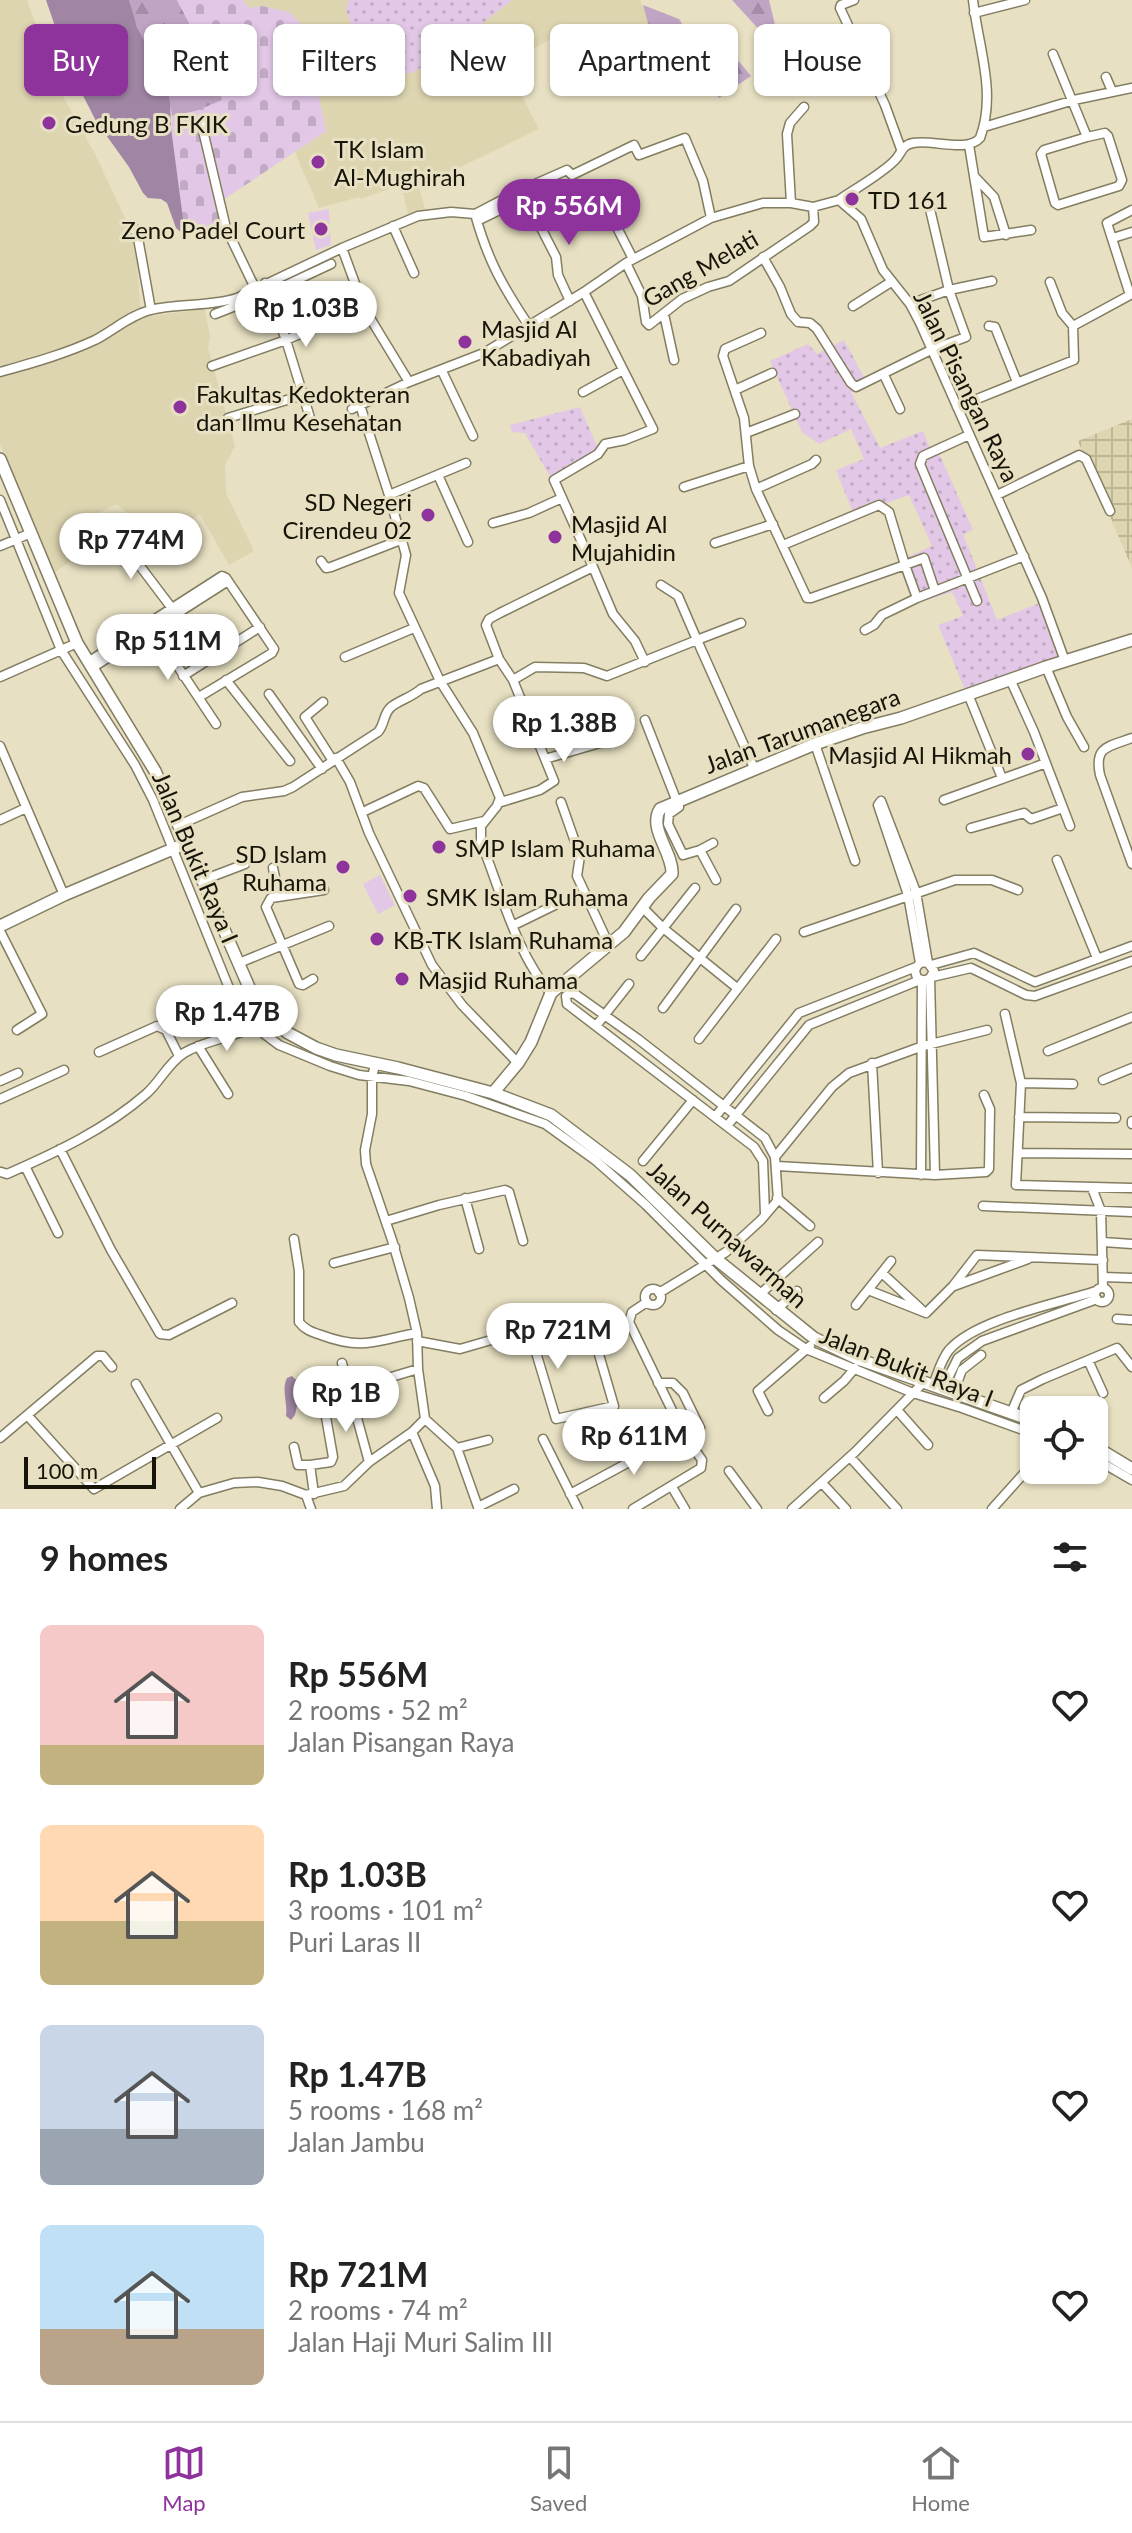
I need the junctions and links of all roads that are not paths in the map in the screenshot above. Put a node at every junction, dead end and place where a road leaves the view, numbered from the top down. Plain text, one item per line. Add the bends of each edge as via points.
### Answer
1 (973, 0) edge
2 (1025, 0) edge
3 (848, 1) edge
4 (974, 13) junction
5 (1053, 54) dead end
6 (1106, 77) dead end
7 (1132, 88) edge
8 (1112, 91) junction
9 (1074, 100) junction
10 (804, 107) dead end
11 (201, 122) dead end
12 (984, 127) junction
13 (1087, 137) junction
14 (969, 145) junction
15 (901, 149) junction
16 (975, 176) junction
17 (603, 200) dead end
18 (839, 200) junction
19 (791, 203) junction
20 (512, 204) dead end
21 (929, 205) dead end
22 (813, 207) junction
23 (1132, 210) edge
24 (476, 217) junction
25 (711, 218) junction
26 (538, 222) dead end
27 (393, 226) junction
28 (135, 229) dead end
29 (1031, 230) dead end
30 (1132, 232) edge
31 (1006, 235) junction
32 (1113, 238) junction
33 (342, 248) junction
34 (763, 257) junction
35 (629, 261) junction
36 (331, 264) dead end
37 (414, 273) dead end
38 (275, 279) junction
39 (992, 281) dead end
40 (891, 282) junction
41 (1050, 282) dead end
42 (265, 283) junction
43 (255, 288) junction
44 (279, 289) junction
45 (949, 290) junction
46 (584, 292) junction
47 (269, 293) junction
48 (570, 301) junction
49 (910, 304) junction
50 (853, 306) dead end
51 (151, 310) junction
52 (354, 310) dead end
53 (215, 314) dead end
54 (664, 314) junction
55 (529, 326) junction
56 (989, 326) dead end
57 (1073, 326) junction
58 (761, 333) dead end
59 (286, 340) junction
60 (931, 350) junction
61 (674, 360) dead end
62 (212, 366) dead end
63 (623, 370) junction
64 (442, 371) junction
65 (0, 372) edge
66 (772, 373) dead end
67 (884, 375) junction
68 (409, 382) junction
69 (1017, 382) junction
70 (735, 390) junction
71 (583, 392) dead end
72 (303, 395) junction
73 (957, 407) junction
74 (900, 409) dead end
75 (795, 414) dead end
76 (228, 418) dead end
77 (311, 421) dead end
78 (746, 433) junction
79 (969, 435) junction
80 (473, 436) dead end
81 (0, 459) edge
82 (816, 460) dead end
83 (466, 463) dead end
84 (749, 466) junction
85 (438, 475) junction
86 (684, 487) dead end
87 (756, 489) junction
88 (389, 495) junction
89 (997, 495) junction
90 (562, 498) junction
91 (0, 500) edge
92 (1110, 511) dead end
93 (493, 523) dead end
94 (773, 524) junction
95 (112, 529) dead end
96 (30, 530) junction
97 (15, 537) junction
98 (403, 539) junction
99 (468, 542) dead end
100 (715, 543) dead end
101 (783, 545) junction
102 (0, 546) edge
103 (1024, 556) junction
104 (321, 561) dead end
105 (905, 565) junction
106 (593, 567) junction
107 (967, 578) junction
108 (661, 585) dead end
109 (938, 590) junction
110 (55, 593) junction
111 (917, 598) junction
112 (41, 600) junction
113 (977, 601) dead end
114 (174, 611) junction
115 (741, 623) dead end
116 (150, 625) junction
117 (260, 627) junction
118 (414, 628) junction
119 (865, 630) dead end
120 (697, 640) junction
121 (1132, 640) edge
122 (77, 643) junction
123 (61, 650) junction
124 (345, 657) dead end
125 (499, 659) junction
126 (1065, 661) junction
127 (645, 662) junction
128 (90, 665) junction
129 (1046, 667) junction
130 (183, 676) junction
131 (0, 677) edge
132 (1010, 679) junction
133 (226, 680) junction
134 (513, 680) junction
135 (440, 681) junction
136 (269, 694) dead end
137 (968, 694) junction
138 (199, 697) junction
139 (323, 702) dead end
140 (120, 717) junction
141 (645, 720) dead end
142 (216, 724) dead end
143 (107, 725) junction
144 (624, 736) dead end
145 (1132, 738) edge
146 (815, 744) junction
147 (0, 746) edge
148 (1084, 747) dead end
149 (545, 759) junction
150 (334, 760) junction
151 (290, 761) dead end
152 (1046, 763) junction
153 (322, 769) junction
154 (755, 770) junction
155 (1002, 778) junction
156 (944, 800) dead end
157 (676, 801) junction
158 (561, 802) dead end
159 (498, 803) junction
160 (26, 808) junction
161 (1063, 808) junction
162 (367, 810) dead end
163 (0, 820) edge
164 (486, 820) junction
165 (179, 825) junction
166 (1070, 826) dead end
167 (971, 828) dead end
168 (713, 843) dead end
169 (179, 846) junction
170 (700, 850) junction
171 (1057, 860) dead end
172 (855, 861) dead end
173 (245, 864) dead end
174 (1132, 864) edge
175 (273, 868) dead end
176 (203, 880) junction
177 (716, 880) dead end
178 (695, 888) dead end
179 (324, 890) dead end
180 (1018, 890) dead end
181 (912, 894) junction
182 (64, 895) junction
183 (279, 896) junction
184 (555, 905) dead end
185 (642, 907) junction
186 (736, 909) dead end
187 (514, 925) junction
188 (329, 926) dead end
189 (0, 928) edge
190 (663, 928) junction
191 (804, 932) dead end
192 (776, 939) dead end
193 (609, 945) junction
194 (281, 946) junction
195 (1132, 946) edge
196 (641, 956) dead end
197 (700, 958) junction
198 (1097, 958) junction
199 (1132, 961) edge
200 (239, 963) junction
201 (924, 965) junction
202 (313, 979) dead end
203 (926, 979) junction
204 (1029, 981) junction
205 (629, 984) dead end
206 (737, 988) junction
207 (551, 993) junction
208 (1026, 995) junction
209 (663, 1008) dead end
210 (1005, 1014) dead end
211 (604, 1015) junction
212 (1132, 1017) edge
213 (261, 1022) junction
214 (596, 1026) junction
215 (17, 1030) dead end
216 (987, 1030) dead end
217 (288, 1033) junction
218 (699, 1039) dead end
219 (279, 1045) junction
220 (927, 1045) junction
221 (198, 1046) junction
222 (1048, 1051) dead end
223 (99, 1052) dead end
224 (179, 1056) junction
225 (518, 1063) junction
226 (872, 1063) junction
227 (1132, 1068) edge
228 (64, 1070) dead end
229 (373, 1071) junction
230 (18, 1073) dead end
231 (1103, 1080) dead end
232 (0, 1081) edge
233 (1021, 1083) junction
234 (1073, 1084) dead end
235 (493, 1093) junction
236 (228, 1094) dead end
237 (984, 1095) dead end
238 (0, 1099) edge
239 (693, 1100) junction
240 (724, 1104) junction
241 (736, 1114) junction
242 (715, 1117) junction
243 (1019, 1117) junction
244 (1116, 1118) dead end
245 (922, 1119) junction
246 (934, 1119) junction
247 (727, 1126) junction
248 (60, 1149) junction
249 (1018, 1153) junction
250 (1132, 1154) edge
251 (643, 1161) dead end
252 (776, 1162) junction
253 (25, 1166) junction
254 (0, 1171) edge
255 (878, 1173) junction
256 (921, 1175) junction
257 (935, 1175) junction
258 (1092, 1188) junction
259 (1132, 1188) edge
260 (765, 1189) junction
261 (465, 1198) junction
262 (778, 1200) junction
263 (650, 1202) junction
264 (983, 1206) dead end
265 (1101, 1211) junction
266 (1132, 1212) edge
267 (765, 1214) junction
268 (386, 1221) junction
269 (810, 1226) dead end
270 (58, 1233) dead end
271 (294, 1239) dead end
272 (523, 1241) dead end
273 (818, 1242) dead end
274 (1103, 1242) junction
275 (1132, 1244) edge
276 (395, 1247) junction
277 (479, 1249) dead end
278 (1031, 1258) junction
279 (1103, 1260) junction
280 (891, 1261) dead end
281 (711, 1262) junction
282 (334, 1263) dead end
283 (882, 1273) junction
284 (1103, 1277) junction
285 (1132, 1278) edge
286 (953, 1286) junction
287 (868, 1290) junction
288 (797, 1291) dead end
289 (1098, 1293) junction
290 (760, 1296) junction
291 (232, 1303) dead end
292 (856, 1305) dead end
293 (751, 1306) junction
294 (776, 1310) junction
295 (1033, 1310) junction
296 (926, 1313) junction
297 (1117, 1319) dead end
298 (1036, 1320) junction
299 (1132, 1320) edge
300 (976, 1329) junction
301 (417, 1337) junction
302 (532, 1339) junction
303 (982, 1341) junction
304 (810, 1344) junction
305 (981, 1355) dead end
306 (1088, 1360) junction
307 (342, 1363) dead end
308 (855, 1365) junction
309 (112, 1367) dead end
310 (1132, 1367) edge
311 (418, 1369) junction
312 (319, 1377) dead end
313 (658, 1383) junction
314 (136, 1384) dead end
315 (358, 1387) dead end
316 (929, 1388) junction
317 (1103, 1393) dead end
318 (824, 1398) dead end
319 (897, 1410) junction
320 (768, 1411) dead end
321 (1011, 1413) junction
322 (28, 1416) junction
323 (1020, 1416) edge
324 (217, 1418) dead end
325 (425, 1419) junction
326 (1020, 1429) edge
327 (412, 1432) junction
328 (683, 1433) junction
329 (0, 1438) edge
330 (543, 1439) dead end
331 (488, 1440) dead end
332 (691, 1442) junction
333 (172, 1445) junction
334 (928, 1445) dead end
335 (294, 1447) dead end
336 (457, 1448) junction
337 (1108, 1454) edge
338 (850, 1457) junction
339 (369, 1462) junction
340 (310, 1465) junction
341 (1108, 1466) edge
342 (1132, 1469) edge
343 (729, 1471) dead end
344 (1020, 1478) edge
345 (1132, 1480) edge
346 (822, 1483) junction
347 (672, 1487) junction
348 (514, 1489) dead end
349 (199, 1493) junction
350 (570, 1494) junction
351 (310, 1495) junction
352 (180, 1509) edge
353 (311, 1509) edge
354 (437, 1509) edge
355 (578, 1509) edge
356 (633, 1509) edge
357 (685, 1509) edge
358 (757, 1509) edge
359 (793, 1509) edge
360 (846, 1509) edge
361 (897, 1509) edge
362 (992, 1509) edge

1 - 4 street
2 - 4 street
3 - 15 street via 840,8
4 - 12 street via 988,91
5 - 9 street
6 - 8 street
7 - 8 street
8 - 9 street
9 - 12 street
9 - 13 street
10 - 19 street via 787,134
11 - 43 street via 226,228
12 - 14 street
13 - 13 street via 1041,154 1058,205 1121,184 1108,136
14 - 15 street via 926,142
14 - 16 street
15 - 18 street via 895,160
16 - 31 street via 994,197
16 - 31 street via 982,234
17 - 35 street
18 - 22 street
18 - 40 street, Jalan Pisangan Raya via 861,219
19 - 22 street
19 - 25 street via 752,205
20 - 24 street
21 - 45 street
22 - 34 street, Gang Melati via 814,222
23 - 32 street via 1108,221
24 - 25 street via 567,170 572,175 634,145 639,155 685,138
24 - 27 street via 451,212
24 - 55 street via 498,280
25 - 35 street
26 - 48 street
27 - 33 street
27 - 37 street
28 - 51 street
29 - 31 street
30 - 32 street
32 - 57 street via 1130,295
33 - 38 street
33 - 68 street via 364,308
34 - 54 street, Gang Melati
34 - 67 street via 791,314 817,329 852,385
35 - 46 street
35 - 54 street, Gang Melati via 646,323
36 - 44 street
38 - 42 street
38 - 44 street
39 - 45 street
40 - 49 street, Jalan Pisangan Raya
40 - 50 street
41 - 57 street
42 - 43 street
42 - 47 street
43 - 51 street via 229,300
44 - 47 street
45 - 49 street
45 - 60 street via 966,337
46 - 48 street
46 - 63 street
47 - 53 street
47 - 59 street
48 - 55 street
49 - 60 street, Jalan Pisangan Raya
51 - 65 street via 68,352
52 - 59 street
54 - 61 street
55 - 64 street
56 - 69 street via 995,327
57 - 69 street via 1074,360
58 - 70 street via 723,351
59 - 62 street
59 - 72 street
60 - 67 street
60 - 73 street, Jalan Pisangan Raya
63 - 71 street
63 - 90 street via 653,429 605,444 598,454 557,477
64 - 68 street
64 - 80 street
66 - 70 street
67 - 74 street
68 - 88 street via 356,407
69 - 73 street
70 - 78 street
72 - 76 street
72 - 77 street
73 - 79 street, Jalan Pisangan Raya
75 - 78 street
78 - 84 street
79 - 89 street, Jalan Pisangan Raya
79 - 107 street via 923,456 920,464
81 - 96 street
82 - 87 street
83 - 85 street
84 - 86 street
84 - 87 street
85 - 88 street
85 - 99 street
87 - 94 street
88 - 98 street
89 - 92 street via 1079,455 1086,459
89 - 103 street, Jalan Pisangan Raya
90 - 93 street
90 - 106 street
91 - 97 street, Jalan Bukit Raya I
94 - 100 street
94 - 101 street
95 - 114 street
96 - 97 street
96 - 110 street
97 - 102 street
97 - 112 street, Jalan Bukit Raya I
98 - 104 street via 331,567
98 - 118 street via 406,555 399,593
101 - 105 street via 807,598
101 - 105 street via 879,505 889,512
103 - 107 street
103 - 126 street, Jalan Pisangan Raya
105 - 109 street via 924,558
105 - 111 street
106 - 125 street via 489,619 486,625
106 - 127 street via 613,614
107 - 109 street
107 - 113 street
108 - 120 street via 678,596
109 - 111 street
110 - 112 street
110 - 122 street
111 - 119 street
112 - 123 street, Jalan Bukit Raya I
114 - 116 street
114 - 117 street via 222,576
115 - 120 street
116 - 128 street
116 - 130 street
117 - 130 street
117 - 133 street via 273,645 272,653
118 - 124 street
118 - 135 street
120 - 127 street
120 - 154 street
121 - 126 street, Jalan Tarumanegara
122 - 123 street
122 - 128 street
123 - 131 street
123 - 143 street, Jalan Bukit Raya I
125 - 134 street
125 - 135 street
126 - 129 street, Jalan Tarumanegara
127 - 134 street via 607,676 584,668 535,667
128 - 140 street
129 - 132 street, Jalan Tarumanegara
129 - 148 street
130 - 138 street
132 - 137 street, Jalan Tarumanegara
132 - 152 street
133 - 138 street
133 - 151 street
134 - 149 street
135 - 150 street via 391,707 378,732
135 - 159 street via 473,733
136 - 153 street
137 - 146 street, Jalan Tarumanegara
137 - 155 street
138 - 142 street
139 - 150 street via 305,717
140 - 143 street
140 - 165 street via 155,771
141 - 157 street
143 - 169 street, Jalan Bukit Raya I
144 - 149 street
145 - 174 street via 1105,748 1097,761
146 - 154 street, Jalan Tarumanegara
146 - 172 street
147 - 160 street
149 - 159 street via 554,781
150 - 153 street
150 - 225 street via 350,782 432,965
152 - 155 street
152 - 161 street
153 - 165 street via 284,791 242,797
154 - 157 street, Jalan Tarumanegara
155 - 156 street
157 - 170 street via 679,807 667,819 674,838 684,856
157 - 185 street via 655,817 672,874
158 - 193 street via 580,856 577,876
159 - 164 street
160 - 163 street
160 - 182 street
161 - 166 street
161 - 167 street
162 - 164 street via 418,786 450,829
164 - 187 street via 481,842
165 - 169 street
168 - 170 street
169 - 176 street
169 - 182 street
169 - 213 street, Jalan Bukit Raya I via 229,988 240,1009
170 - 177 street
171 - 198 street
173 - 176 street
175 - 183 street
176 - 200 street
178 - 190 street
179 - 183 street
180 - 181 street via 992,880 955,880
181 - 181 street via 878,805 880,801 883,802
181 - 191 street
181 - 201 street
182 - 189 street
183 - 194 street via 266,907
184 - 187 street
185 - 190 street
185 - 193 street
186 - 197 street
187 - 207 street
188 - 194 street
189 - 215 street via 42,1014
190 - 196 street
190 - 197 street
192 - 206 street
193 - 207 street
194 - 200 street
194 - 202 street via 299,984
195 - 198 street
197 - 206 street
197 - 209 street
198 - 204 street via 1042,981
199 - 208 street via 1045,994
200 - 213 street
201 - 203 street via 934,971
201 - 203 street via 915,974
201 - 204 street via 974,953
201 - 240 street via 799,1013
203 - 208 street via 971,968
203 - 220 street
203 - 241 street via 809,1025
204 - 208 street
205 - 211 street
206 - 218 street
207 - 225 street
210 - 233 street
211 - 214 street
211 - 214 street via 571,993 566,996 567,1004
211 - 240 street
212 - 222 street
213 - 217 street
213 - 219 street, Jalan Bukit Raya I
213 - 221 street
214 - 239 street
216 - 220 street
217 - 219 street
217 - 229 street
219 - 229 street, Jalan Bukit Raya I via 330,1066
220 - 226 street
220 - 245 street
220 - 246 street
221 - 224 street
221 - 236 street
223 - 224 street via 157,1026 166,1030
224 - 248 street via 123,1113
225 - 235 street
226 - 252 street via 832,1087
226 - 255 street
227 - 231 street
228 - 238 street
229 - 235 street via 398,1068
229 - 263 street, Jalan Bukit Raya I via 545,1124
229 - 268 street via 366,1164
230 - 232 street
233 - 234 street
233 - 243 street
235 - 263 street, Jalan Purnawarman via 551,1115 630,1175
237 - 257 street via 990,1109 989,1171
239 - 242 street
239 - 251 street
240 - 241 street
240 - 242 street
241 - 247 street
241 - 252 street via 765,1138
242 - 247 street
243 - 244 street
243 - 249 street
245 - 246 street
245 - 256 street
246 - 257 street
247 - 260 street via 760,1155
248 - 253 street
248 - 291 street via 160,1334 169,1335
249 - 250 street
249 - 258 street via 1016,1185
252 - 255 street
252 - 262 street
253 - 254 street via 7,1174
253 - 270 street
255 - 256 street
256 - 257 street
258 - 259 street
258 - 265 street
260 - 262 street
260 - 267 street
261 - 268 street
261 - 272 street via 509,1192
261 - 277 street
262 - 267 street
262 - 269 street
263 - 281 street, Jalan Purnawarman
264 - 265 street
265 - 266 street
265 - 274 street
267 - 281 street
268 - 276 street
271 - 301 street via 299,1322 306,1330 353,1345
273 - 290 street
274 - 275 street
274 - 279 street
276 - 282 street
276 - 301 street
278 - 279 street
278 - 286 street
278 - 286 street via 977,1255
279 - 284 street
280 - 283 street
281 - 290 street, Jalan Purnawarman
281 - 293 street, Jalan Bukit Raya I
281 - 313 street via 659,1293 656,1305 647,1302 632,1312 629,1322
283 - 287 street
283 - 296 street
284 - 285 street
284 - 289 street
286 - 296 street
287 - 292 street
287 - 296 street
288 - 294 street
289 - 295 street
289 - 298 street
290 - 293 street
290 - 294 street, Jalan Purnawarman
293 - 304 street, Jalan Bukit Raya I via 778,1330
294 - 304 street, Jalan Purnawarman
295 - 298 street
295 - 300 street
297 - 299 street
298 - 303 street
300 - 303 street
300 - 316 street via 950,1349
301 - 302 street via 460,1349 498,1338
301 - 311 street
302 - 302 street via 587,1323 614,1406 556,1419
303 - 316 street
304 - 308 street, Jalan Purnawarman
304 - 320 street via 758,1391
305 - 316 street
306 - 310 street via 1117,1348
306 - 317 street
306 - 321 street via 1021,1390
307 - 339 street
308 - 316 street, Jalan Purnawarman
308 - 318 street
309 - 322 street via 97,1356
311 - 315 street
311 - 325 street
312 - 340 street via 333,1457 331,1462
313 - 328 street
313 - 332 street via 673,1383 683,1393 700,1428
314 - 333 street
316 - 319 street
316 - 321 street, Jalan Purnawarman
316 - 326 street, Jalan Bukit Raya I via 962,1408
319 - 334 street
319 - 338 street
321 - 323 street, Jalan Purnawarman
322 - 329 street
322 - 333 street via 94,1489
324 - 333 street
325 - 327 street
325 - 336 street
327 - 339 street
327 - 354 street via 432,1478
328 - 332 street
328 - 350 street
330 - 350 street
331 - 336 street
332 - 347 street via 702,1465
333 - 349 street
335 - 340 street via 298,1465
336 - 348 street via 478,1507
337 - 342 street
338 - 346 street
338 - 361 street
339 - 351 street via 344,1486
340 - 351 street
341 - 345 street
343 - 358 street
344 - 362 street
346 - 359 street
346 - 360 street
347 - 356 street
347 - 357 street
349 - 351 street via 258,1482
349 - 352 street
350 - 355 street
351 - 353 street

